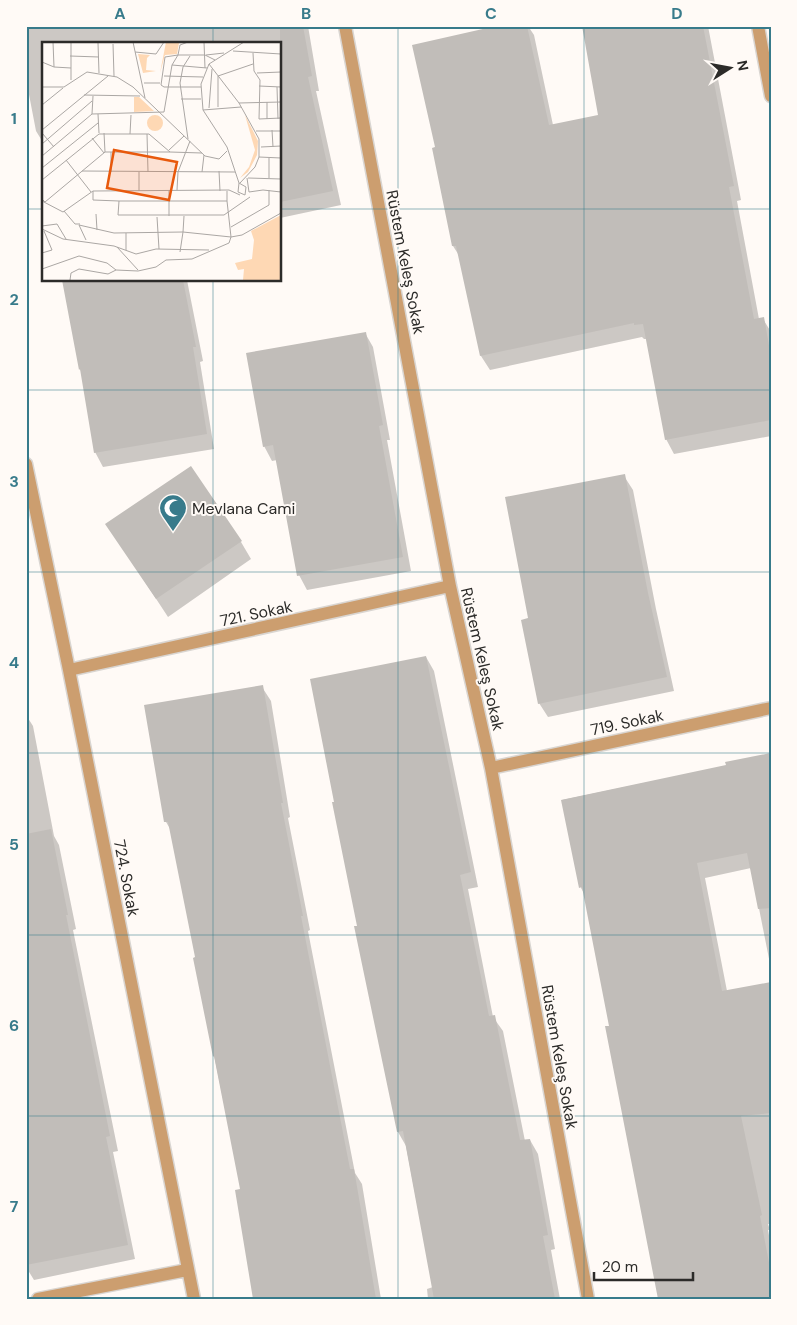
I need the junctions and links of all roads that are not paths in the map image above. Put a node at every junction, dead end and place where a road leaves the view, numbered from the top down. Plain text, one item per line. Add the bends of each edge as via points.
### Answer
1 (345, 26) edge
2 (758, 26) edge
3 (771, 96) edge
4 (26, 464) edge
5 (450, 586) junction
6 (69, 670) junction
7 (771, 708) edge
8 (491, 768) junction
9 (187, 1270) junction
10 (38, 1299) edge
11 (194, 1299) edge
12 (588, 1299) edge

1 - 5 street, Rüstem Keleş Sokak
2 - 3 street
4 - 6 street, 724. Sokak
5 - 6 street, 721. Sokak
5 - 8 street, Rüstem Keleş Sokak
6 - 9 street, 724. Sokak
7 - 8 street, 719. Sokak
8 - 12 street, Rüstem Keleş Sokak
9 - 10 street
9 - 11 street, 724. Sokak

